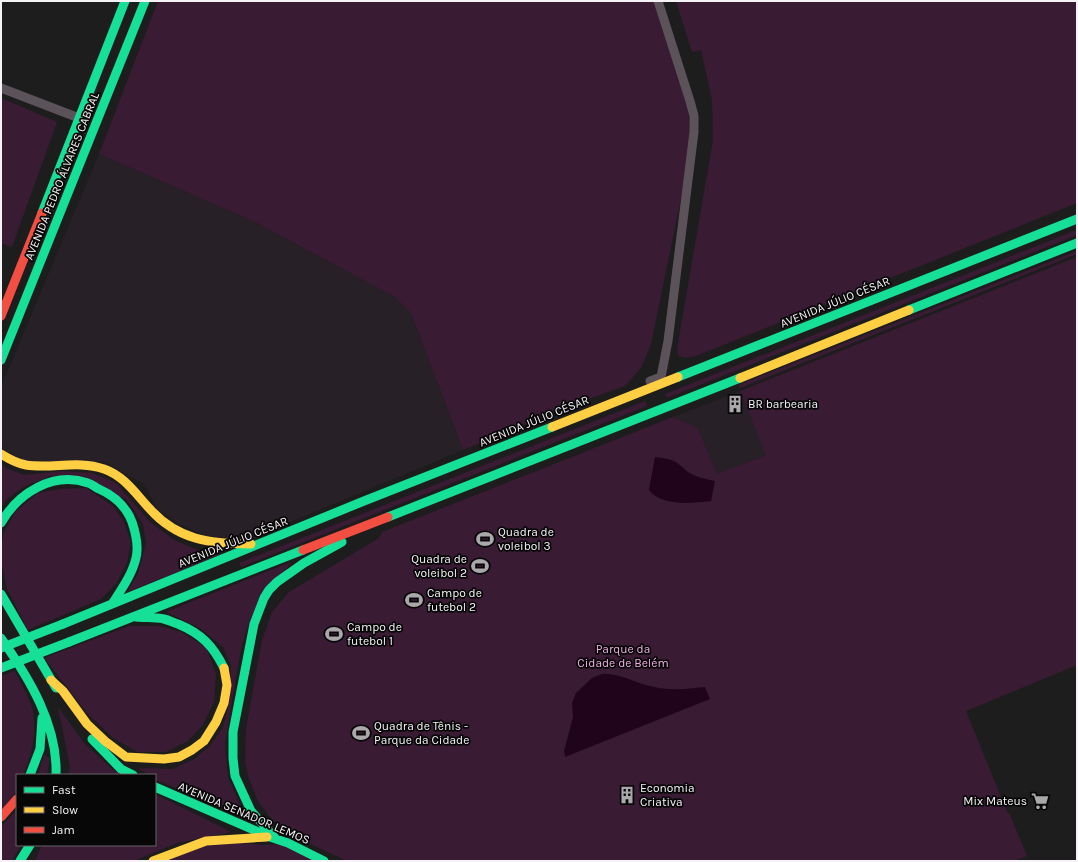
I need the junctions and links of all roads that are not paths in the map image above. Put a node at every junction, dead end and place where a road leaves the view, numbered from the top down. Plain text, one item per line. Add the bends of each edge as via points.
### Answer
1 (125, 1) edge
2 (145, 1) edge
3 (658, 1) edge
4 (1, 88) edge
5 (79, 118) junction
6 (1077, 219) edge
7 (1077, 243) edge
8 (1, 316) edge
9 (1, 360) edge
10 (646, 389) junction
11 (1, 454) edge
12 (394, 513) junction
13 (1, 523) edge
14 (258, 544) junction
15 (2, 593) edge
16 (112, 604) junction
17 (131, 617) junction
18 (1, 638) edge
19 (1, 648) edge
20 (1, 668) edge
21 (51, 680) junction
22 (42, 709) junction
23 (30, 774) edge
24 (56, 774) edge
25 (131, 774) edge
26 (156, 787) edge
27 (16, 800) edge
28 (1, 816) edge
29 (273, 838) junction
30 (29, 846) edge
31 (20, 861) edge
32 (153, 861) edge
33 (324, 861) edge

1 - 5 main road, AVENIDA PEDRO ÁLVARES CABRAL
2 - 9 main road, AVENIDA PEDRO ÁLVARES CABRAL
3 - 10 street via 690,101 694,116 694,132 668,341 661,377 647,382
4 - 5 street
5 - 8 main road, AVENIDA PEDRO ÁLVARES CABRAL
6 - 10 main road, AVENIDA JÚLIO CÉSAR
7 - 12 main road
10 - 14 main road, AVENIDA JÚLIO CÉSAR
11 - 14 main road via 14,463 34,467 73,464 97,466 123,478 155,516 170,528 191,538 224,544
12 - 17 main road
12 - 29 main road via 298,567 269,591 260,607 254,624 233,732 233,758 235,776 251,811
13 - 16 main road via 21,496 52,482 68,480 87,483 110,494 126,508 138,539 138,554 128,579
14 - 16 main road, AVENIDA JÚLIO CÉSAR
15 - 21 main road
16 - 19 main road, AVENIDA JÚLIO CÉSAR, bridge
17 - 20 main road, bridge
17 - 21 main road via 165,619 185,627 199,634 217,654 225,671 226,691 216,722 204,741 179,757 164,759 126,756 87,724 63,691
18 - 22 main road via 22,669
21 - 25 main road via 80,727 121,769
22 - 23 main road via 40,749
22 - 24 main road via 54,745
26 - 29 main road, AVENIDA SENADOR LEMOS
27 - 28 main road
29 - 32 main road via 206,841
29 - 33 main road, AVENIDA SENADOR LEMOS
30 - 31 main road

